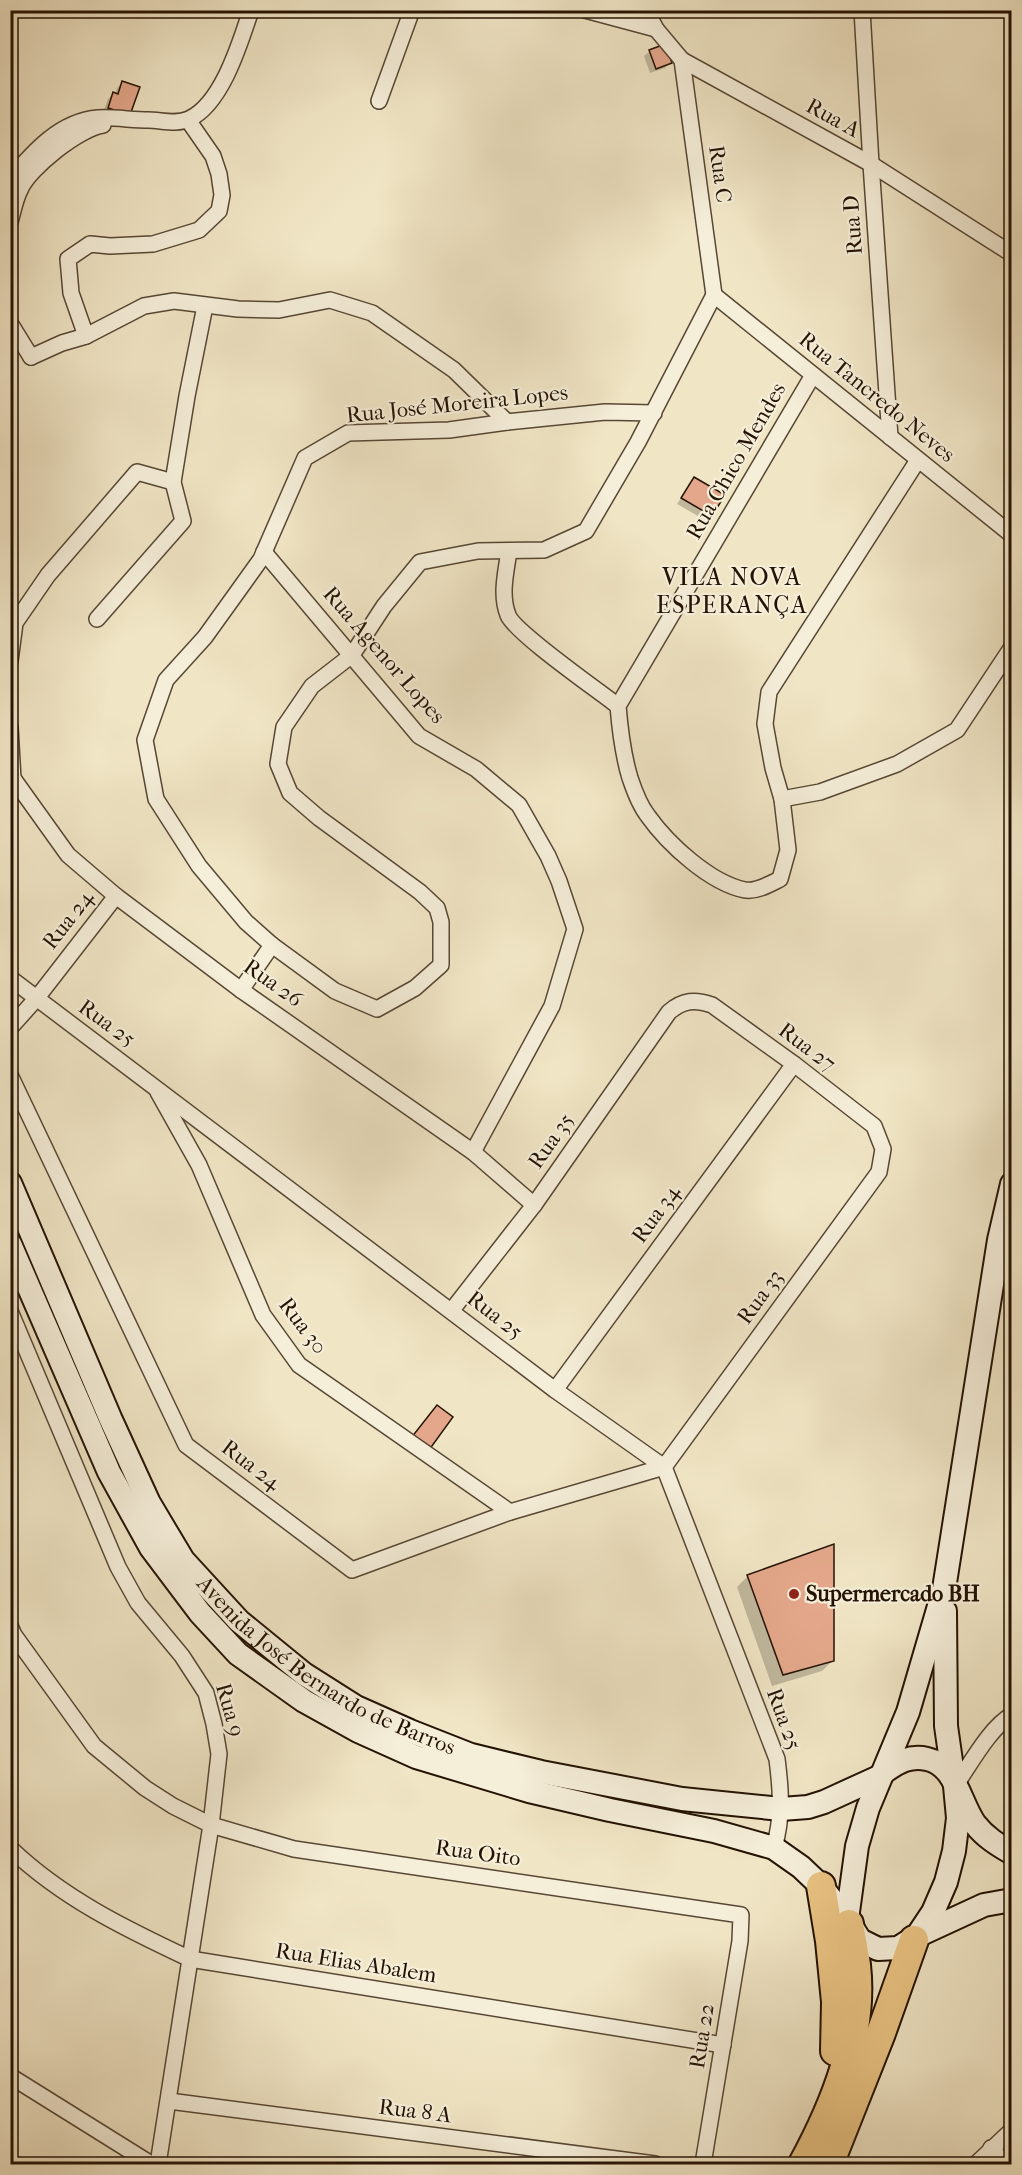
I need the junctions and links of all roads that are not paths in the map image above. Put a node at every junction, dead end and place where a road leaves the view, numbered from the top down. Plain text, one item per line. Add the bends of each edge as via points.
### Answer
1 (251, 10) edge
2 (412, 10) edge
3 (585, 10) edge
4 (646, 10) edge
5 (862, 10) edge
6 (656, 29) junction
7 (682, 60) junction
8 (379, 101) dead end
9 (130, 120) junction
10 (188, 120) junction
11 (871, 164) junction
12 (10, 179) edge
13 (10, 222) edge
14 (1011, 254) edge
15 (714, 295) junction
16 (206, 306) junction
17 (10, 323) edge
18 (86, 336) junction
19 (10, 352) edge
20 (31, 357) junction
21 (813, 375) junction
22 (654, 413) junction
23 (507, 422) junction
24 (890, 436) junction
25 (918, 460) junction
26 (172, 482) junction
27 (1011, 535) edge
28 (509, 551) junction
29 (264, 552) junction
30 (97, 619) dead end
31 (1011, 647) edge
32 (352, 655) junction
33 (10, 661) edge
34 (618, 706) junction
35 (10, 727) edge
36 (12, 777) edge
37 (782, 799) junction
38 (116, 896) junction
39 (272, 945) junction
40 (10, 978) edge
41 (241, 990) junction
42 (36, 999) junction
43 (688, 1001) joint
44 (10, 1028) edge
45 (794, 1064) junction
46 (10, 1075) edge
47 (155, 1087) junction
48 (883, 1149) joint
49 (473, 1152) junction
50 (10, 1183) edge
51 (1011, 1184) edge
52 (534, 1205) junction
53 (10, 1244) edge
54 (452, 1310) junction
55 (10, 1311) edge
56 (555, 1390) junction
57 (664, 1467) junction
58 (510, 1512) junction
59 (945, 1588) junction
60 (10, 1626) edge
61 (1011, 1715) edge
62 (883, 1774) junction
63 (955, 1784) junction
64 (781, 1809) junction
65 (211, 1825) junction
66 (10, 1848) edge
67 (774, 1848) junction
68 (1011, 1853) edge
69 (821, 1886) junction
70 (1011, 1900) edge
71 (741, 1915) joint
72 (848, 1922) junction
73 (916, 1938) junction
74 (190, 1959) junction
75 (723, 2045) junction
76 (10, 2076) edge
77 (835, 2092) junction
78 (169, 2101) junction
79 (1011, 2130) edge
80 (992, 2148) junction
81 (150, 2164) edge
82 (158, 2164) edge
83 (655, 2164) edge
84 (703, 2164) edge
85 (803, 2164) edge
86 (827, 2164) edge
87 (976, 2164) edge
88 (1006, 2164) edge

1 - 10 street via 230,68 208,105
2 - 8 street
3 - 6 street
4 - 6 street, Rua A
5 - 11 street, Rua D
6 - 7 street, Rua A
7 - 11 street, Rua A
7 - 15 street, Rua C
9 - 10 street
9 - 12 street via 97,118 68,125 32,153
9 - 13 street via 96,126 64,143 20,188
10 - 18 street via 213,156 222,195 219,211 200,230 153,244 90,244 68,259 71,293
11 - 14 street, Rua A
11 - 24 street, Rua D
15 - 21 street, Rua Tancredo Neves
15 - 22 street, Rua José Moreira Lopes
16 - 18 street via 174,301 144,306
16 - 23 street via 279,310 330,300 372,313 454,370
16 - 26 street
17 - 20 street
18 - 20 street
19 - 20 street
21 - 24 street, Rua Tancredo Neves
21 - 34 street, Rua Chico Mendes
22 - 23 street, Rua José Moreira Lopes via 605,412
22 - 28 street, Rua José Moreira Lopes via 586,531 544,550
23 - 29 street, Rua José Moreira Lopes via 449,430 348,433 304,458
24 - 25 street, Rua Tancredo Neves
25 - 27 street, Rua Tancredo Neves
25 - 37 street via 769,692 765,724
26 - 30 street via 183,521
26 - 33 street via 137,472 48,575 15,623
28 - 32 street, Rua José Moreira Lopes via 478,551 420,562 384,606
28 - 34 street via 504,595 508,617
29 - 32 street, Rua Agenor Lopes
29 - 39 street, Rua José Moreira Lopes via 205,637 166,680 145,740 156,800 199,866 246,922
31 - 37 street via 957,730 897,764 820,792
32 - 39 street, Rua José Moreira Lopes via 312,686 284,727 278,764 290,794 437,908 442,931 441,965 415,988 377,1009 335,991
32 - 49 street, Rua Agenor Lopes via 419,736 476,769 519,805 548,856 575,929 552,1006
34 - 37 street via 630,779 646,815 682,855 715,878 747,890 780,879 788,850
35 - 36 street
36 - 38 street, Rua 26 via 68,855
38 - 41 street, Rua 26
38 - 42 street, Rua 24
39 - 41 street
40 - 42 street, Rua 25
41 - 49 street, Rua 26
42 - 44 street, Rua 24
42 - 47 street, Rua 25
43 - 45 street, Rua 27 via 712,1005
43 - 52 street, Rua 35 via 669,1012
45 - 48 street, Rua 27 via 874,1126
45 - 56 street, Rua 34
46 - 58 street, Rua 24 via 186,1445 352,1570
47 - 54 street, Rua 25
47 - 58 street, Rua 30 via 199,1165 263,1315 299,1365
48 - 57 street, Rua 33 via 879,1172
49 - 52 street, Rua 26
50 - 64 main road, Avenida José Bernardo de Barros via 149,1503 183,1560 239,1621 263,1641 304,1674 356,1707 471,1755 681,1799
51 - 59 main road
52 - 54 street, Rua 35
53 - 67 main road, Avenida José Bernardo de Barros via 109,1472 150,1548 200,1613 238,1654 304,1701 416,1757 529,1791
54 - 56 street, Rua 25
55 - 65 street, Rua 9 via 118,1567 138,1603 182,1656 206,1693 219,1754
56 - 57 street, Rua 25
57 - 58 street, Rua 24
57 - 64 street, Rua 25 via 777,1759
59 - 62 main road via 908,1712
59 - 63 main road via 946,1726
60 - 65 street, Rua Oito via 94,1746 145,1788
61 - 63 street via 988,1738
62 - 63 main road, Avenida José Bernardo de Barros via 898,1762 916,1756 934,1760
62 - 64 main road, Avenida José Bernardo de Barros via 824,1802
62 - 72 main road via 857,1846
63 - 68 main road via 975,1824
63 - 73 main road via 958,1818 954,1851 933,1912
64 - 67 street, Rua 25
65 - 71 street, Rua Oito via 294,1849
65 - 74 street, Rua 9
66 - 74 street, Rua Elias Abalem via 77,1900 123,1928
67 - 69 main road, Avenida José Bernardo de Barros
69 - 72 main road, Avenida José Bernardo de Barros
69 - 77 highway via 836,2002
70 - 73 main road, Avenida José Bernardo de Barros via 984,1905
71 - 75 street, Rua 22
72 - 73 main road, Avenida José Bernardo de Barros via 860,1940 878,1949 898,1948
72 - 77 highway via 856,1966 856,2009 849,2052
73 - 86 highway
74 - 75 street, Rua Elias Abalem
74 - 78 street, Rua 9
75 - 84 street, Rua 22
76 - 81 street
77 - 85 highway
78 - 82 street, Rua 9
78 - 83 street, Rua 8 A
79 - 80 street
80 - 87 street
80 - 88 street

